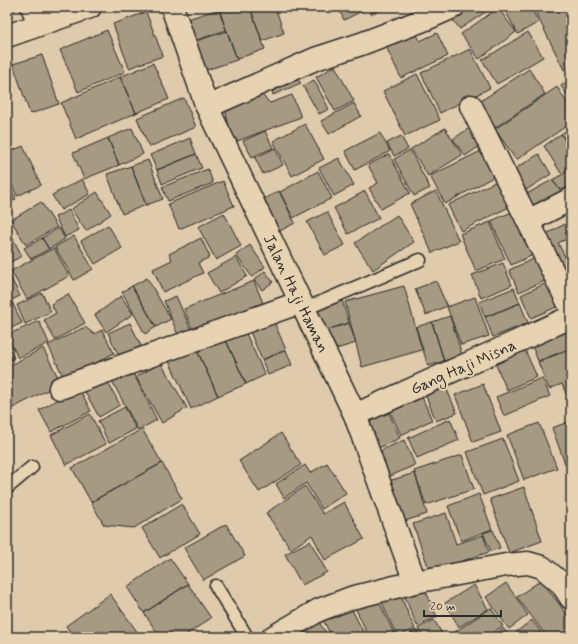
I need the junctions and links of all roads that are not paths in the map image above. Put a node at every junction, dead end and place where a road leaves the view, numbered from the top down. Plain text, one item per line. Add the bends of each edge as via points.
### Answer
1 (90, 7) edge
2 (172, 7) edge
3 (453, 7) edge
4 (36, 16) edge
5 (7, 36) edge
6 (471, 106) dead end
7 (207, 107) junction
8 (571, 199) edge
9 (528, 221) junction
10 (420, 260) dead end
11 (303, 305) junction
12 (571, 308) edge
13 (571, 317) edge
14 (60, 388) dead end
15 (355, 415) junction
16 (32, 467) dead end
17 (7, 488) edge
18 (415, 582) junction
19 (216, 586) dead end
20 (568, 586) edge
21 (247, 637) edge
22 (273, 637) edge

1 - 4 street
2 - 7 street, Jalan Haji Haman
3 - 7 street via 361,44 315,59
4 - 5 street
6 - 9 street
7 - 11 street, Jalan Haji Haman
8 - 9 street
9 - 12 street
10 - 11 lane
11 - 14 street
11 - 15 street, Jalan Haji Haman
13 - 15 street, Gang Haji Misna
15 - 18 street, Jalan Haji Haman
16 - 17 lane
18 - 20 street via 528,563 542,567
18 - 22 street via 351,598 319,610
19 - 21 lane

